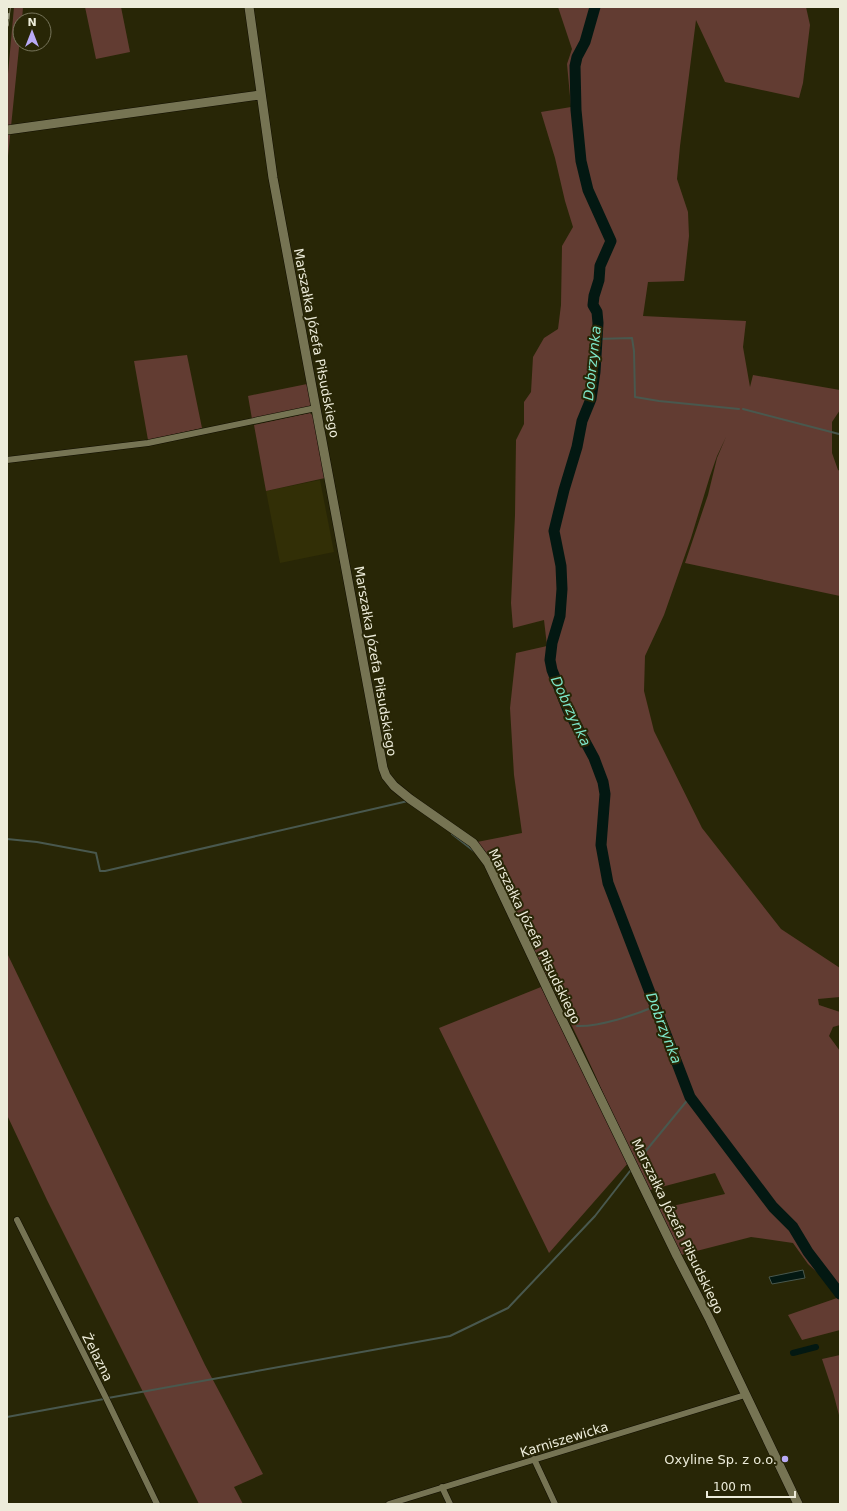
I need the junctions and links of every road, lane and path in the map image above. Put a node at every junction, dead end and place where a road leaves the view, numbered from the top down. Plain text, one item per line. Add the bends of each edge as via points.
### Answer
1 (249, 7) edge
2 (260, 95) junction
3 (7, 130) edge
4 (316, 408) junction
5 (7, 460) edge
6 (17, 1220) dead end
7 (745, 1395) junction
8 (534, 1459) junction
9 (442, 1487) junction
10 (157, 1504) edge
11 (389, 1504) edge
12 (450, 1504) edge
13 (556, 1504) edge
14 (798, 1504) edge

1 - 2 street, Marszałka Józefa Piłsudskiego
2 - 3 street
2 - 4 street, Marszałka Józefa Piłsudskiego
4 - 5 street via 148,443
4 - 7 street, Marszałka Józefa Piłsudskiego via 386,776 410,799 473,843 488,863
6 - 10 street, Żelazna
7 - 8 street, Karniszewicka
7 - 14 street, Marszałka Józefa Piłsudskiego
8 - 9 street, Karniszewicka
8 - 13 street
9 - 11 street, Karniszewicka
9 - 12 street

